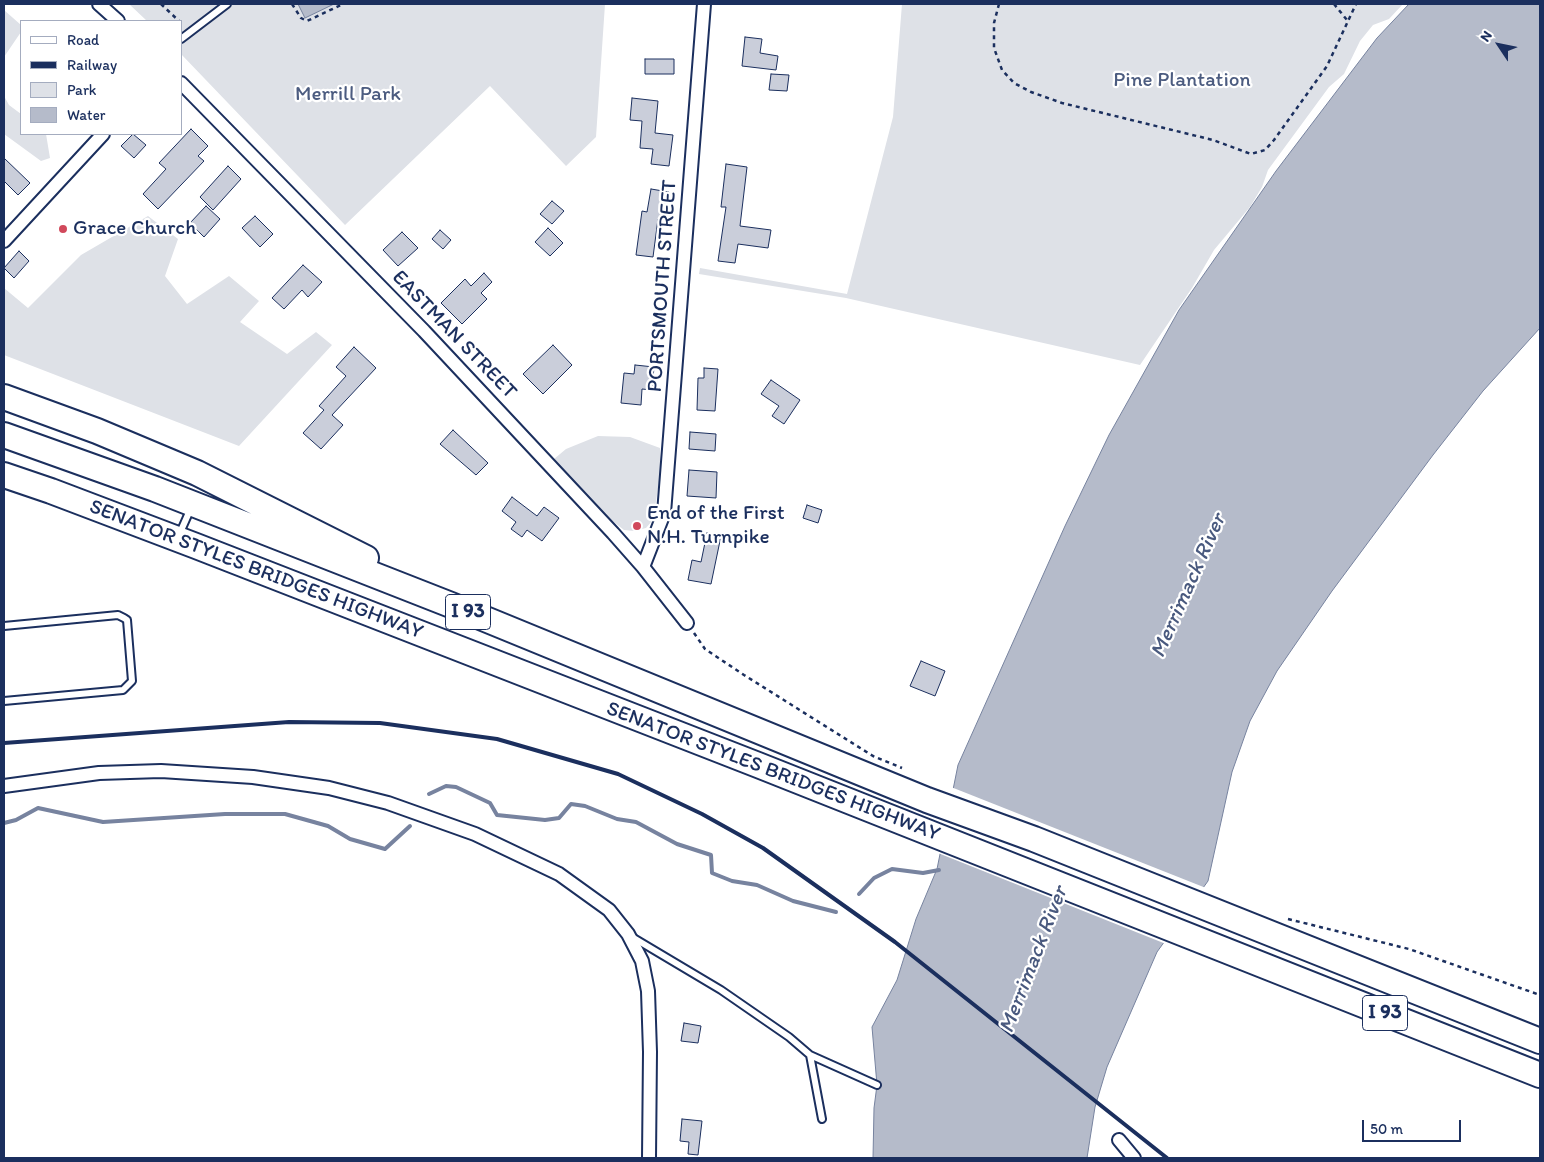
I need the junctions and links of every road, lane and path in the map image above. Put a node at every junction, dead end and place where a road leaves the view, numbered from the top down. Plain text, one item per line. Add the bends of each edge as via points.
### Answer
1 (99, 4) edge
2 (161, 4) edge
3 (228, 4) edge
4 (292, 4) edge
5 (343, 4) edge
6 (704, 4) edge
7 (999, 4) edge
8 (1334, 4) edge
9 (1356, 4) edge
10 (117, 20) edge
11 (178, 20) edge
12 (1347, 21) junction
13 (182, 38) edge
14 (182, 84) edge
15 (102, 135) edge
16 (4, 241) edge
17 (4, 397) edge
18 (4, 435) edge
19 (4, 475) edge
20 (193, 504) junction
21 (178, 539) junction
22 (643, 567) junction
23 (451, 605) junction
24 (687, 623) joint
25 (4, 626) edge
26 (4, 702) edge
27 (908, 772) dead end
28 (4, 786) edge
29 (1281, 918) dead end
30 (628, 934) junction
31 (1540, 995) edge
32 (1540, 1041) edge
33 (810, 1055) junction
34 (1540, 1075) edge
35 (877, 1086) dead end
36 (822, 1119) dead end
37 (1119, 1140) dead end
38 (649, 1158) edge
39 (1134, 1158) edge

1 - 10 street
2 - 11 path
3 - 13 lane
4 - 5 path via 301,18 307,21
6 - 22 street, PORTSMOUTH STREET via 664,513
7 - 12 path via 994,24 994,48 1002,70 1014,83 1062,103 1214,140 1251,154 1265,150 1274,140 1327,66
8 - 12 path
9 - 12 path
14 - 22 street, EASTMAN STREET via 420,326
15 - 16 street
17 - 23 highway via 198,473 324,535
18 - 20 highway, I 93
19 - 21 highway, SENATOR STYLES BRIDGES HIGHWAY / I 93
20 - 21 lane
20 - 23 highway, I 93
21 - 34 highway, SENATOR STYLES BRIDGES HIGHWAY / I 93
22 - 24 street, EASTMAN STREET
23 - 32 highway, I 93 via 927,800
24 - 27 path via 705,649 873,756
25 - 26 lane via 124,618 128,620 132,681 123,690
28 - 30 street via 99,773 161,770 253,777 328,788 388,803 475,834 531,860 597,899
29 - 31 path via 1409,949
30 - 33 lane via 721,990
30 - 38 street via 642,961 648,991
33 - 35 lane
33 - 36 lane
37 - 39 street

